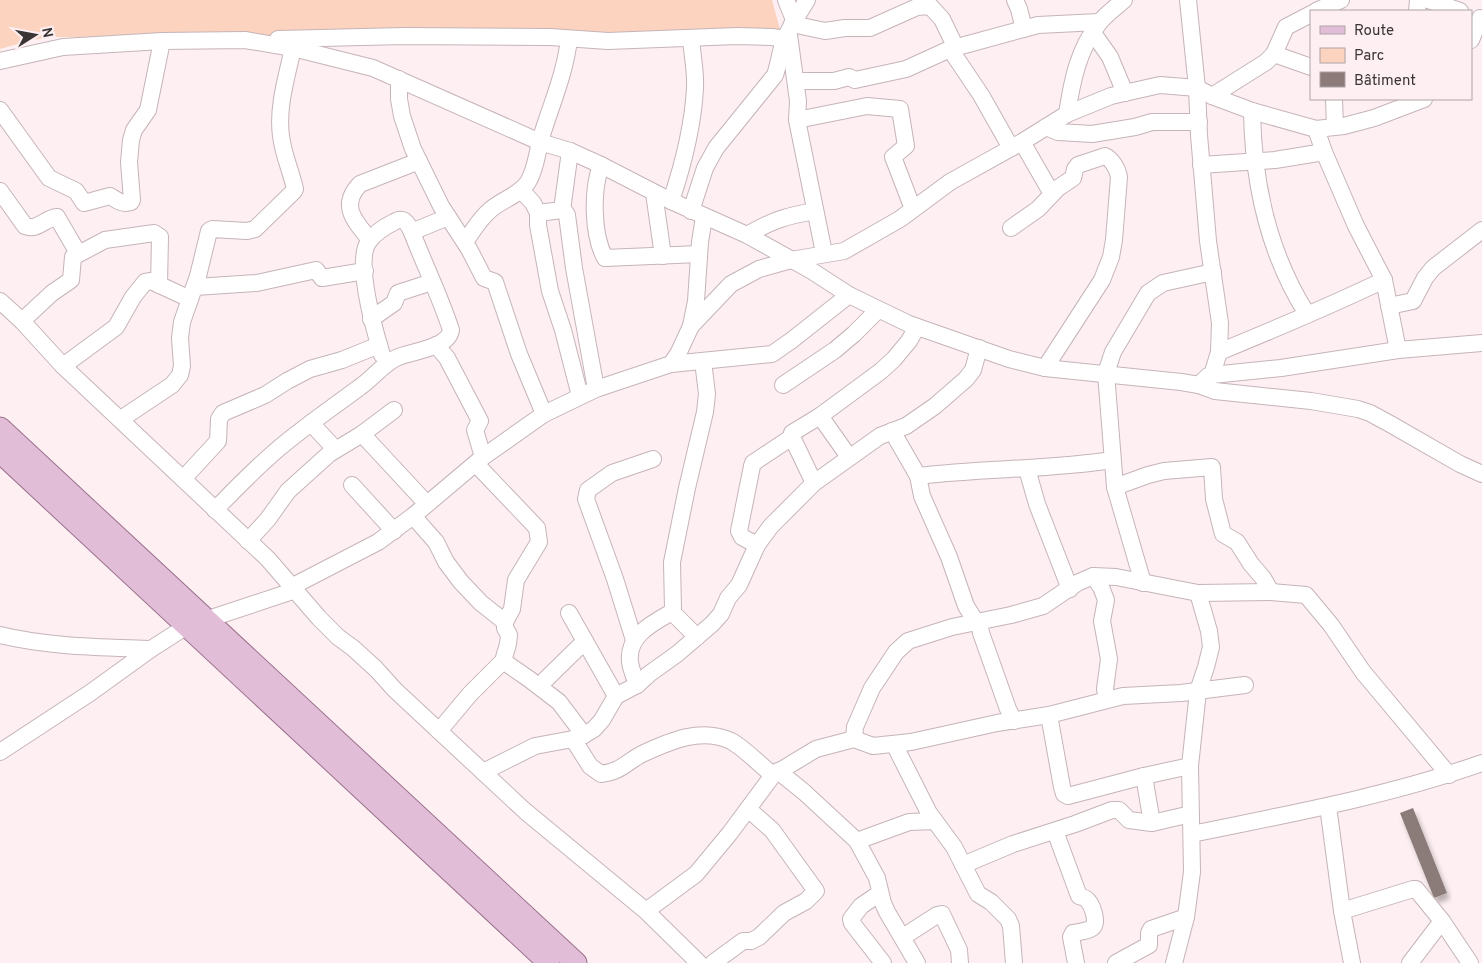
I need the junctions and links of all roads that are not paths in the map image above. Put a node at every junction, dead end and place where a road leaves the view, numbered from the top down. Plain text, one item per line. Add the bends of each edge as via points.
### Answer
1 (786, 0) edge
2 (808, 0) edge
3 (1014, 0) edge
4 (1124, 0) edge
5 (1188, 0) edge
6 (1341, 0) edge
7 (1428, 0) edge
8 (930, 3) edge
9 (1311, 10) edge
10 (1457, 10) edge
11 (1310, 11) edge
12 (1477, 17) edge
13 (1096, 27) junction
14 (789, 29) junction
15 (1024, 29) junction
16 (1472, 36) edge
17 (691, 38) junction
18 (569, 39) junction
19 (245, 40) junction
20 (162, 41) junction
21 (293, 48) junction
22 (953, 49) junction
23 (1274, 54) junction
24 (1, 63) edge
25 (1310, 67) edge
26 (400, 79) junction
27 (796, 81) junction
28 (1197, 88) junction
29 (1125, 92) junction
30 (1212, 96) junction
31 (1334, 100) edge
32 (1421, 100) edge
33 (0, 110) edge
34 (1252, 111) junction
35 (1067, 114) junction
36 (797, 120) junction
37 (1199, 122) junction
38 (1046, 127) junction
39 (1335, 127) junction
40 (1316, 129) junction
41 (540, 142) junction
42 (1016, 145) junction
43 (570, 151) junction
44 (1324, 152) junction
45 (1254, 160) junction
46 (419, 161) junction
47 (601, 165) junction
48 (1201, 165) junction
49 (521, 190) junction
50 (0, 191) edge
51 (654, 193) junction
52 (1052, 194) junction
53 (671, 201) junction
54 (913, 209) junction
55 (562, 210) junction
56 (815, 211) junction
57 (538, 213) junction
58 (697, 214) junction
59 (448, 217) junction
60 (1011, 228) dead end
61 (411, 230) junction
62 (1482, 230) edge
63 (747, 234) junction
64 (370, 240) junction
65 (465, 242) junction
66 (824, 253) junction
67 (78, 254) junction
68 (699, 254) junction
69 (662, 256) junction
70 (791, 260) junction
71 (365, 271) junction
72 (1213, 272) junction
73 (1384, 280) junction
74 (432, 282) junction
75 (159, 285) junction
76 (192, 293) junction
77 (848, 295) junction
78 (0, 300) edge
79 (1389, 306) junction
80 (878, 310) junction
81 (1307, 314) junction
82 (372, 319) junction
83 (22, 321) junction
84 (691, 326) junction
85 (917, 327) junction
86 (1482, 343) edge
87 (436, 345) junction
88 (379, 346) junction
89 (980, 348) junction
90 (1398, 350) junction
91 (1219, 352) junction
92 (703, 361) junction
93 (385, 364) junction
94 (671, 364) junction
95 (63, 366) junction
96 (1044, 368) junction
97 (1106, 373) junction
98 (1212, 375) junction
99 (783, 385) dead end
100 (1199, 385) junction
101 (596, 390) junction
102 (580, 396) junction
103 (394, 410) dead end
104 (544, 414) junction
105 (820, 416) junction
106 (121, 419) junction
107 (311, 423) junction
108 (0, 428) edge
109 (892, 432) junction
110 (362, 434) junction
111 (792, 437) junction
112 (335, 449) junction
113 (0, 452) edge
114 (849, 457) junction
115 (653, 459) dead end
116 (480, 460) junction
117 (1112, 460) junction
118 (1027, 469) junction
119 (1482, 474) edge
120 (918, 476) junction
121 (183, 479) junction
122 (814, 483) junction
123 (352, 485) dead end
124 (1115, 487) junction
125 (427, 504) junction
126 (215, 510) junction
127 (413, 516) junction
128 (394, 531) junction
129 (248, 541) junction
130 (757, 545) junction
131 (1093, 576) junction
132 (1143, 583) junction
133 (294, 588) junction
134 (1070, 589) junction
135 (1271, 592) junction
136 (1198, 593) junction
137 (672, 612) junction
138 (569, 613) dead end
139 (505, 622) junction
140 (978, 622) junction
141 (196, 623) junction
142 (0, 635) edge
143 (698, 637) junction
144 (634, 640) junction
145 (585, 641) junction
146 (151, 649) junction
147 (503, 661) junction
148 (637, 685) junction
149 (1245, 685) dead end
150 (539, 686) junction
151 (1198, 691) junction
152 (616, 696) junction
153 (1107, 699) junction
154 (1049, 715) junction
155 (1014, 721) junction
156 (439, 731) junction
157 (579, 737) junction
158 (854, 739) junction
159 (894, 744) junction
160 (0, 752) edge
161 (1482, 763) edge
162 (1190, 766) junction
163 (483, 772) junction
164 (776, 773) junction
165 (1448, 775) junction
166 (1144, 776) junction
167 (1328, 806) junction
168 (748, 809) junction
169 (1191, 814) junction
170 (936, 821) junction
171 (1152, 823) junction
172 (1055, 832) junction
173 (1192, 834) junction
174 (857, 841) junction
175 (964, 865) junction
176 (880, 893) junction
177 (646, 910) junction
178 (1342, 911) junction
179 (1186, 918) junction
180 (1442, 921) junction
181 (903, 937) junction
182 (549, 963) edge
183 (576, 963) edge
184 (699, 963) edge
185 (713, 963) edge
186 (883, 963) edge
187 (917, 963) edge
188 (960, 963) edge
189 (1014, 963) edge
190 (1076, 963) edge
191 (1116, 963) edge
192 (1174, 963) edge
193 (1352, 963) edge
194 (1410, 963) edge
195 (1470, 963) edge

1 - 14 street
2 - 14 street
3 - 15 street
4 - 13 street
5 - 28 street
6 - 9 street
7 - 10 street
8 - 14 street via 870,28
8 - 22 street via 942,19
11 - 23 street via 1286,27
12 - 16 street
13 - 15 street via 1038,25
13 - 29 street
13 - 35 street via 1074,73
14 - 17 street via 778,38
14 - 27 street
14 - 58 street via 775,75 716,148 705,168
15 - 22 street
17 - 18 street
17 - 53 street via 695,86 691,124
18 - 19 street via 336,36
18 - 41 street via 561,81
19 - 20 street
19 - 21 street
20 - 24 street via 63,47
20 - 33 street via 148,110 131,140 131,202 126,204 110,196 84,203 76,191 49,178
21 - 26 street via 373,68
21 - 76 street via 283,95 280,135 294,191 255,229 209,231
22 - 27 street via 906,69 855,80 849,77 834,81
22 - 42 street
23 - 25 street
23 - 30 street
26 - 41 street
26 - 46 street via 402,116
27 - 36 street
28 - 29 street via 1160,85
28 - 30 street
28 - 37 street
29 - 35 street
30 - 34 street
31 - 39 street
32 - 39 street via 1374,118
34 - 40 street
34 - 45 street
35 - 38 street
36 - 54 street via 867,106 900,109 906,146 893,156
36 - 56 street
37 - 38 street via 1152,122 1092,134 1058,132
37 - 48 street
38 - 42 street
39 - 40 street
40 - 44 street
41 - 43 street
41 - 49 street via 536,164
42 - 52 street
42 - 54 street via 950,182
43 - 47 street
43 - 55 street
44 - 45 street
44 - 73 street
45 - 48 street
45 - 81 street via 1284,274
46 - 59 street
46 - 64 street via 360,184 355,189 349,201 352,217
47 - 51 street
47 - 69 street via 596,186 596,226 606,258
48 - 72 street
49 - 57 street
49 - 65 street via 488,212
50 - 67 street via 30,229 57,217
51 - 53 street
51 - 69 street
52 - 60 street via 1038,209
52 - 96 street via 1072,178 1076,166 1085,162 1108,157 1118,173 1111,258 1102,280
53 - 58 street
54 - 66 street via 844,251
55 - 57 street
55 - 101 street via 567,215
56 - 63 street via 769,222
56 - 66 street
57 - 102 street via 550,291
58 - 63 street
58 - 68 street
59 - 61 street
59 - 65 street
61 - 64 street via 407,222 396,220
61 - 74 street
62 - 79 street via 1433,268 1413,301
63 - 70 street
64 - 71 street via 365,254
65 - 104 street via 484,278 495,282 519,354
66 - 70 street
67 - 75 street via 105,240 157,234 160,236
67 - 83 street via 73,257 71,280
68 - 69 street
68 - 84 street
70 - 77 street
70 - 84 street via 759,269 732,284
71 - 76 street via 322,278 316,270
71 - 82 street
72 - 91 street via 1220,323
72 - 97 street via 1163,283 1148,293 1113,352
73 - 79 street
73 - 81 street
74 - 82 street via 398,293 394,302
74 - 87 street via 451,330 448,337
75 - 76 street
75 - 95 street via 145,282 116,326
76 - 106 street via 182,322 180,375 172,385
77 - 80 street
77 - 92 street via 772,354
78 - 83 street
79 - 90 street
80 - 85 street
80 - 99 street via 835,350
81 - 91 street
82 - 88 street
83 - 95 street
84 - 94 street
85 - 89 street
85 - 105 street via 909,341 881,371
86 - 90 street
87 - 93 street
87 - 116 street via 447,358 480,421 475,430
88 - 93 street
88 - 121 street via 310,370 223,413 219,419 218,441
89 - 96 street
89 - 109 street via 973,370 966,379 923,415
90 - 98 street
91 - 98 street
92 - 94 street
92 - 137 street via 707,394 705,412 674,554
93 - 107 street via 370,380
94 - 101 street
95 - 106 street
96 - 97 street
97 - 100 street
97 - 117 street
98 - 100 street
100 - 119 street via 1216,391 1358,409
101 - 102 street
102 - 104 street
103 - 110 street
104 - 116 street
105 - 111 street via 792,433
105 - 114 street
106 - 121 street
107 - 112 street
107 - 126 street via 246,478
108 - 141 main road
109 - 114 street via 880,436
109 - 120 street
110 - 112 street
110 - 125 street
111 - 122 street
111 - 130 street via 752,466 739,531 742,537
112 - 129 street via 288,491
113 - 141 main road
114 - 122 street
115 - 144 street via 612,473 586,494
116 - 125 street
116 - 139 street via 537,528 539,536 539,542 516,580 512,609
117 - 118 street
117 - 124 street
118 - 120 street
118 - 134 street
120 - 140 street via 922,496 966,606
121 - 126 street
122 - 130 street via 771,526
123 - 128 street
124 - 132 street
124 - 135 street via 1164,471 1212,467 1214,499 1223,534 1237,542
125 - 127 street
126 - 129 street
127 - 128 street
127 - 139 street via 436,542 461,582
128 - 133 street
129 - 133 street
130 - 143 street via 739,585 721,614
131 - 132 street
131 - 134 street
131 - 153 street via 1106,600 1102,621 1109,659
132 - 136 street
133 - 141 street
133 - 156 street via 338,637
134 - 140 street via 1043,606
135 - 136 street
135 - 165 street via 1306,595 1363,672
136 - 151 street via 1211,647
137 - 143 street
137 - 144 street
138 - 145 street
139 - 147 street via 509,635
140 - 155 street
140 - 158 street via 908,641 896,652 861,710
141 - 146 street
141 - 182 main road
141 - 183 main road
142 - 146 street via 62,646
143 - 148 street
144 - 148 street via 630,663
145 - 150 street
145 - 152 street
146 - 160 street
147 - 150 street
147 - 156 street
148 - 152 street
149 - 151 street
150 - 157 street via 559,702
151 - 153 street
151 - 162 street
152 - 157 street via 594,729
153 - 154 street
154 - 155 street
154 - 166 street via 1064,794 1068,796
155 - 159 street
156 - 163 street
157 - 163 street via 535,746
157 - 164 street via 590,766 601,774 621,769 640,756 695,735 714,735 732,742
158 - 159 street via 873,746
158 - 164 street via 816,749
159 - 170 street
161 - 165 street
162 - 166 street
162 - 169 street
163 - 177 street via 525,811
164 - 168 street
164 - 174 street via 804,792
165 - 167 street
166 - 171 street
167 - 173 street
167 - 178 street
168 - 177 street via 696,874
168 - 185 street via 772,830 816,891 806,901 784,913 758,937 743,941
169 - 171 street
169 - 173 street
170 - 174 street via 909,822
170 - 175 street
171 - 172 street via 1129,820 1119,810 1112,810
172 - 175 street via 1013,844
172 - 190 street via 1079,896 1089,903 1095,920 1092,928 1073,933 1071,937
173 - 179 street via 1192,872
174 - 176 street via 874,870
175 - 189 street via 978,894 1008,919
176 - 181 street via 887,912
176 - 186 street via 861,906 851,919
177 - 184 street
178 - 180 street via 1413,889
178 - 193 street
179 - 191 street via 1151,929 1149,945
179 - 192 street
180 - 194 street
180 - 195 street
181 - 187 street
181 - 188 street via 942,914 959,950

